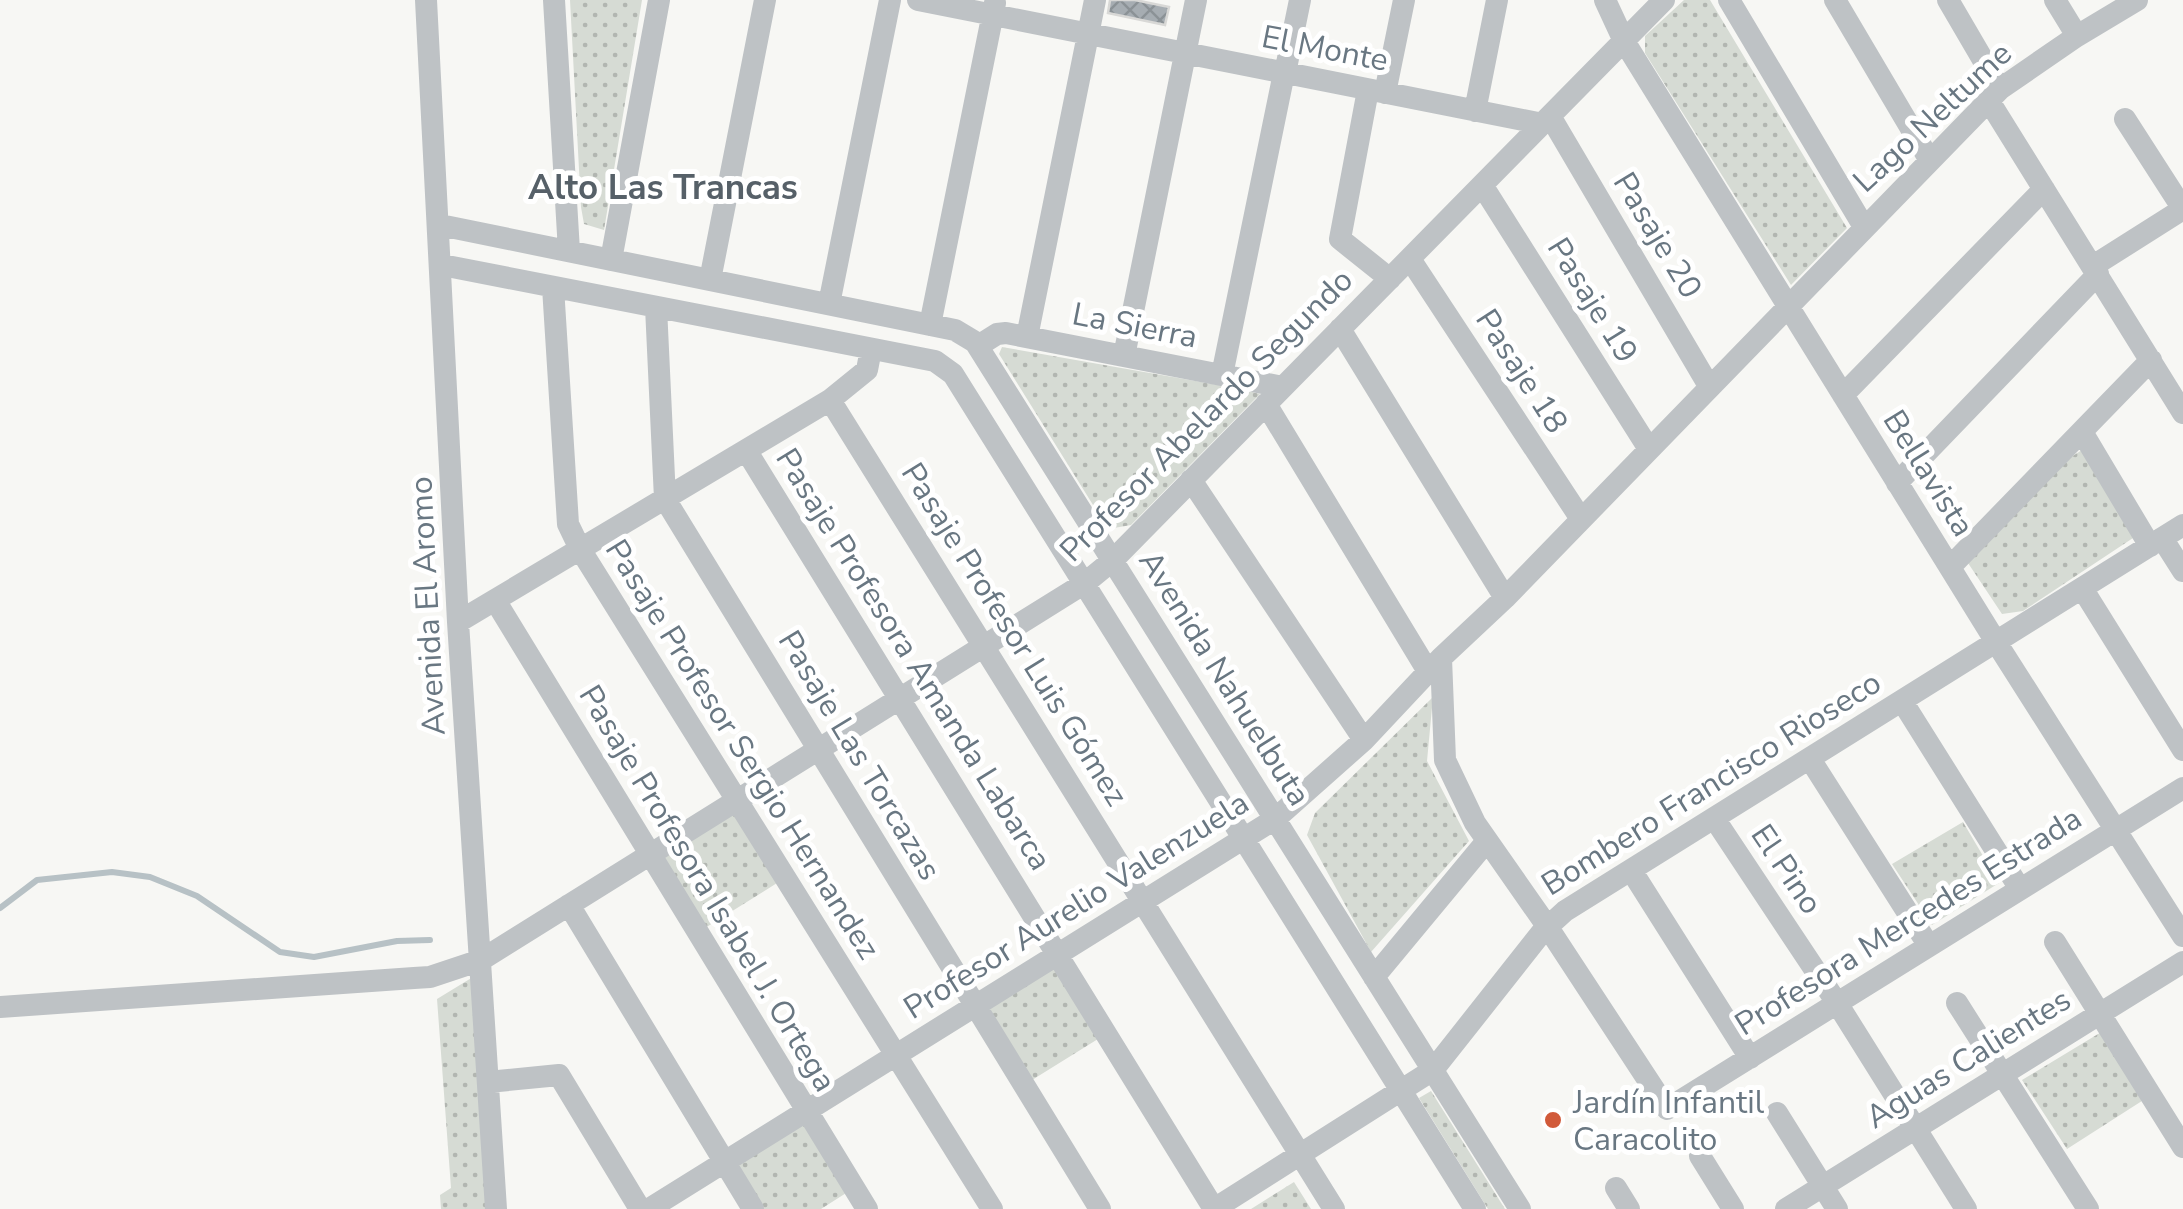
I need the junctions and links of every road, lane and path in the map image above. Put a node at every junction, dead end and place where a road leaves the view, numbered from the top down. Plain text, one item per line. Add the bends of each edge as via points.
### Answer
1 (426, 0) edge
2 (554, 0) edge
3 (659, 0) edge
4 (765, 0) edge
5 (890, 0) edge
6 (918, 0) edge
7 (1094, 0) edge
8 (1196, 0) edge
9 (1300, 0) edge
10 (1404, 0) edge
11 (1498, 0) edge
12 (1605, 0) edge
13 (1664, 0) edge
14 (1729, 0) edge
15 (1836, 0) edge
16 (1948, 0) edge
17 (2055, 0) edge
18 (2137, 0) edge
19 (995, 8) edge
20 (1088, 34) junction
21 (2077, 36) junction
22 (1624, 42) junction
23 (1185, 53) junction
24 (1284, 73) junction
25 (1376, 91) junction
26 (1994, 95) junction
27 (1475, 111) junction
28 (2125, 119) dead end
29 (1546, 120) junction
30 (1929, 160) junction
31 (1482, 185) junction
32 (2044, 189) junction
33 (440, 225) junction
34 (1864, 227) junction
35 (569, 251) junction
36 (1410, 259) junction
37 (611, 260) junction
38 (442, 265) junction
39 (2096, 270) junction
40 (1390, 279) junction
41 (710, 280) junction
42 (553, 287) junction
43 (829, 304) junction
44 (1789, 304) junction
45 (656, 307) junction
46 (930, 325) junction
47 (1340, 329) junction
48 (1026, 337) junction
49 (978, 346) junction
50 (871, 349) junction
51 (1124, 356) junction
52 (2151, 360) junction
53 (1222, 375) junction
54 (1710, 386) junction
55 (1283, 387) junction
56 (1843, 395) junction
57 (830, 400) junction
58 (1266, 404) junction
59 (2183, 412) edge
60 (2082, 432) junction
61 (1649, 449) junction
62 (746, 450) junction
63 (1192, 480) junction
64 (1897, 483) junction
65 (665, 499) junction
66 (1581, 520) junction
67 (2183, 525) edge
68 (2156, 542) junction
69 (580, 549) junction
70 (1112, 560) junction
71 (1950, 568) junction
72 (2183, 571) edge
73 (1086, 583) junction
74 (2082, 588) junction
75 (1505, 598) junction
76 (495, 600) junction
77 (458, 622) junction
78 (1996, 642) junction
79 (984, 646) junction
80 (1435, 666) junction
81 (900, 699) junction
82 (1902, 701) junction
83 (1364, 740) junction
84 (818, 749) junction
85 (2183, 750) edge
86 (1810, 758) junction
87 (2183, 788) edge
88 (736, 800) junction
89 (1714, 818) junction
90 (1275, 820) junction
91 (2116, 830) junction
92 (1246, 840) junction
93 (1486, 842) junction
94 (650, 854) junction
95 (1631, 870) junction
96 (2020, 889) junction
97 (1144, 903) junction
98 (568, 905) junction
99 (1547, 926) junction
100 (2183, 936) edge
101 (2055, 942) dead end
102 (1929, 946) junction
103 (1058, 956) junction
104 (481, 960) junction
105 (2183, 962) edge
106 (1374, 977) junction
107 (1837, 1003) junction
108 (1958, 1003) dead end
109 (0, 1006) edge
110 (976, 1007) junction
111 (2100, 1014) junction
112 (896, 1056) junction
113 (1750, 1058) junction
114 (1433, 1070) junction
115 (2002, 1074) junction
116 (488, 1082) junction
117 (1402, 1092) junction
118 (806, 1112) junction
119 (1777, 1113) dead end
120 (1916, 1129) junction
121 (2183, 1146) edge
122 (1300, 1155) junction
123 (1700, 1156) dead end
124 (724, 1162) junction
125 (1823, 1187) junction
126 (1616, 1188) dead end
127 (496, 1209) edge
128 (640, 1209) edge
129 (649, 1209) edge
130 (753, 1209) edge
131 (867, 1209) edge
132 (992, 1209) edge
133 (1100, 1209) edge
134 (1214, 1209) edge
135 (1334, 1209) edge
136 (1475, 1209) edge
137 (1520, 1209) edge
138 (1629, 1209) edge
139 (1733, 1209) edge
140 (1786, 1209) edge
141 (1837, 1209) edge
142 (1966, 1209) edge
143 (2088, 1209) edge

1 - 33 street, Avenida El Aromo
2 - 35 street
3 - 37 street
4 - 41 street
5 - 43 street
6 - 19 street, El Monte
7 - 20 street
8 - 23 street
9 - 24 street
10 - 25 street
11 - 27 street
12 - 22 street, Bellavista
13 - 22 street, Profesor Abelardo Segundo
14 - 34 street
15 - 30 street
16 - 26 street
17 - 21 street
18 - 21 street, Lago Neltume
19 - 20 street, El Monte
19 - 46 street
20 - 23 street, El Monte
20 - 48 street
21 - 26 street, Lago Neltume
22 - 29 street, Profesor Abelardo Segundo
22 - 44 street, Bellavista
23 - 24 street, El Monte
23 - 51 street
24 - 25 street, El Monte
24 - 53 street
25 - 27 street, El Monte
25 - 40 street via 1340,239
26 - 30 street, Lago Neltume
26 - 32 street
27 - 29 street, El Monte
28 - 39 street via 2183,210
29 - 31 street, Profesor Abelardo Segundo
29 - 54 street, Pasaje 20
30 - 34 street, Lago Neltume
31 - 36 street, Profesor Abelardo Segundo
31 - 61 street, Pasaje 19
32 - 39 street
32 - 56 street
33 - 35 street
33 - 38 street, Avenida El Aromo
34 - 44 street, Lago Neltume
35 - 37 street
36 - 40 street, Profesor Abelardo Segundo
36 - 66 street, Pasaje 18
37 - 41 street
38 - 42 street
38 - 77 street, Avenida El Aromo
39 - 52 street
39 - 64 street
40 - 47 street, Profesor Abelardo Segundo
41 - 43 street
42 - 45 street
42 - 69 street, Pasaje Profesor Sergio Hernandez via 568,524
43 - 46 street
44 - 54 street, Profesor Aurelio Valenzuela
44 - 56 street, Bellavista
45 - 50 street
45 - 65 street, Pasaje Las Torcazas
46 - 49 street via 954,330
47 - 55 street, Profesor Abelardo Segundo
47 - 75 street
48 - 49 street, La Sierra via 997,334
48 - 51 street, La Sierra
49 - 70 street, Avenida Nahuelbuta
50 - 57 street via 866,370
50 - 73 street via 935,361 954,374
51 - 53 street, La Sierra
52 - 59 street
52 - 60 street
53 - 55 street, La Sierra
54 - 61 street, Profesor Aurelio Valenzuela
55 - 58 street, Profesor Abelardo Segundo
56 - 64 street, Bellavista
57 - 62 street
57 - 79 street, Pasaje Profesor Luis Gómez
58 - 63 street, Profesor Abelardo Segundo
58 - 80 street
60 - 68 street
60 - 71 street
61 - 66 street, Profesor Aurelio Valenzuela
62 - 65 street
62 - 81 street, Pasaje Profesora Amanda Labarca
63 - 70 street, Profesor Abelardo Segundo
63 - 83 street
64 - 71 street, Bellavista
65 - 69 street
65 - 84 street, Pasaje Las Torcazas
66 - 75 street, Profesor Aurelio Valenzuela
67 - 68 street, Bombero Francisco Rioseco
68 - 72 street
68 - 74 street, Bombero Francisco Rioseco
69 - 76 street
69 - 88 street, Pasaje Profesor Sergio Hernandez
70 - 73 street, Profesor Abelardo Segundo
70 - 90 street, Avenida Nahuelbuta
71 - 78 street, Bellavista
73 - 79 street, Profesor Abelardo Segundo
73 - 92 street
74 - 78 street, Bombero Francisco Rioseco
74 - 85 street
75 - 80 street, Profesor Aurelio Valenzuela
76 - 77 street
76 - 94 street, Pasaje Profesora Isabel J. Ortega
77 - 104 street, Avenida El Aromo
78 - 82 street, Bombero Francisco Rioseco
78 - 91 street, Bellavista
79 - 81 street, Profesor Abelardo Segundo
79 - 97 street, Pasaje Profesor Luis Gómez
80 - 83 street, Profesor Aurelio Valenzuela
80 - 93 street via 1445,760
81 - 84 street, Profesor Abelardo Segundo
81 - 103 street, Pasaje Profesora Amanda Labarca
82 - 86 street, Bombero Francisco Rioseco
82 - 96 street
83 - 90 street, Profesor Aurelio Valenzuela
84 - 88 street, Profesor Abelardo Segundo
84 - 110 street, Pasaje Las Torcazas
86 - 89 street, Bombero Francisco Rioseco
86 - 102 street
87 - 91 street, Profesora Mercedes Estrada
88 - 94 street, Profesor Abelardo Segundo
88 - 112 street, Pasaje Profesor Sergio Hernandez
89 - 95 street, Bombero Francisco Rioseco
89 - 107 street, El Pino
90 - 92 street, Profesor Aurelio Valenzuela
90 - 106 street, Avenida Nahuelbuta
91 - 96 street, Profesora Mercedes Estrada
91 - 100 street, Bellavista
92 - 97 street, Profesor Aurelio Valenzuela
92 - 117 street
93 - 99 street
93 - 106 street
94 - 98 street, Profesor Abelardo Segundo
94 - 118 street, Pasaje Profesora Isabel J. Ortega
95 - 99 street, Bombero Francisco Rioseco
95 - 113 street
96 - 102 street, Profesora Mercedes Estrada
97 - 103 street, Profesor Aurelio Valenzuela
97 - 122 street, Pasaje Profesor Luis Gómez
98 - 104 street, Profesor Abelardo Segundo
98 - 124 street
99 - 113 street, Profesora Mercedes Estrada via 1667,1109
99 - 114 street, Bombero Francisco Rioseco
101 - 111 street
102 - 107 street, Profesora Mercedes Estrada
103 - 110 street, Profesor Aurelio Valenzuela
103 - 134 street, Pasaje Profesora Amanda Labarca
104 - 109 street, Profesor Abelardo Segundo via 430,977
104 - 116 street, Avenida El Aromo
105 - 111 street, Aguas Calientes
106 - 114 street, Avenida Nahuelbuta
107 - 113 street, Profesora Mercedes Estrada
107 - 120 street, El Pino
108 - 115 street
110 - 112 street, Profesor Aurelio Valenzuela
110 - 133 street, Pasaje Las Torcazas
111 - 115 street, Aguas Calientes
111 - 121 street
112 - 118 street, Profesor Aurelio Valenzuela
112 - 132 street, Pasaje Profesor Sergio Hernandez
114 - 117 street, Bombero Francisco Rioseco
114 - 137 street, Avenida Nahuelbuta
115 - 120 street, Aguas Calientes
115 - 143 street
116 - 127 street, Avenida El Aromo
116 - 128 street via 559,1075
117 - 122 street, Bombero Francisco Rioseco
117 - 136 street
118 - 124 street, Profesor Aurelio Valenzuela
118 - 131 street, Pasaje Profesora Isabel J. Ortega
119 - 125 street
120 - 125 street, Aguas Calientes
120 - 142 street, El Pino
122 - 134 street, Bombero Francisco Rioseco
122 - 135 street, Pasaje Profesor Luis Gómez
123 - 139 street
124 - 129 street, Profesor Aurelio Valenzuela
124 - 130 street
125 - 140 street, Aguas Calientes
125 - 141 street
126 - 138 street

